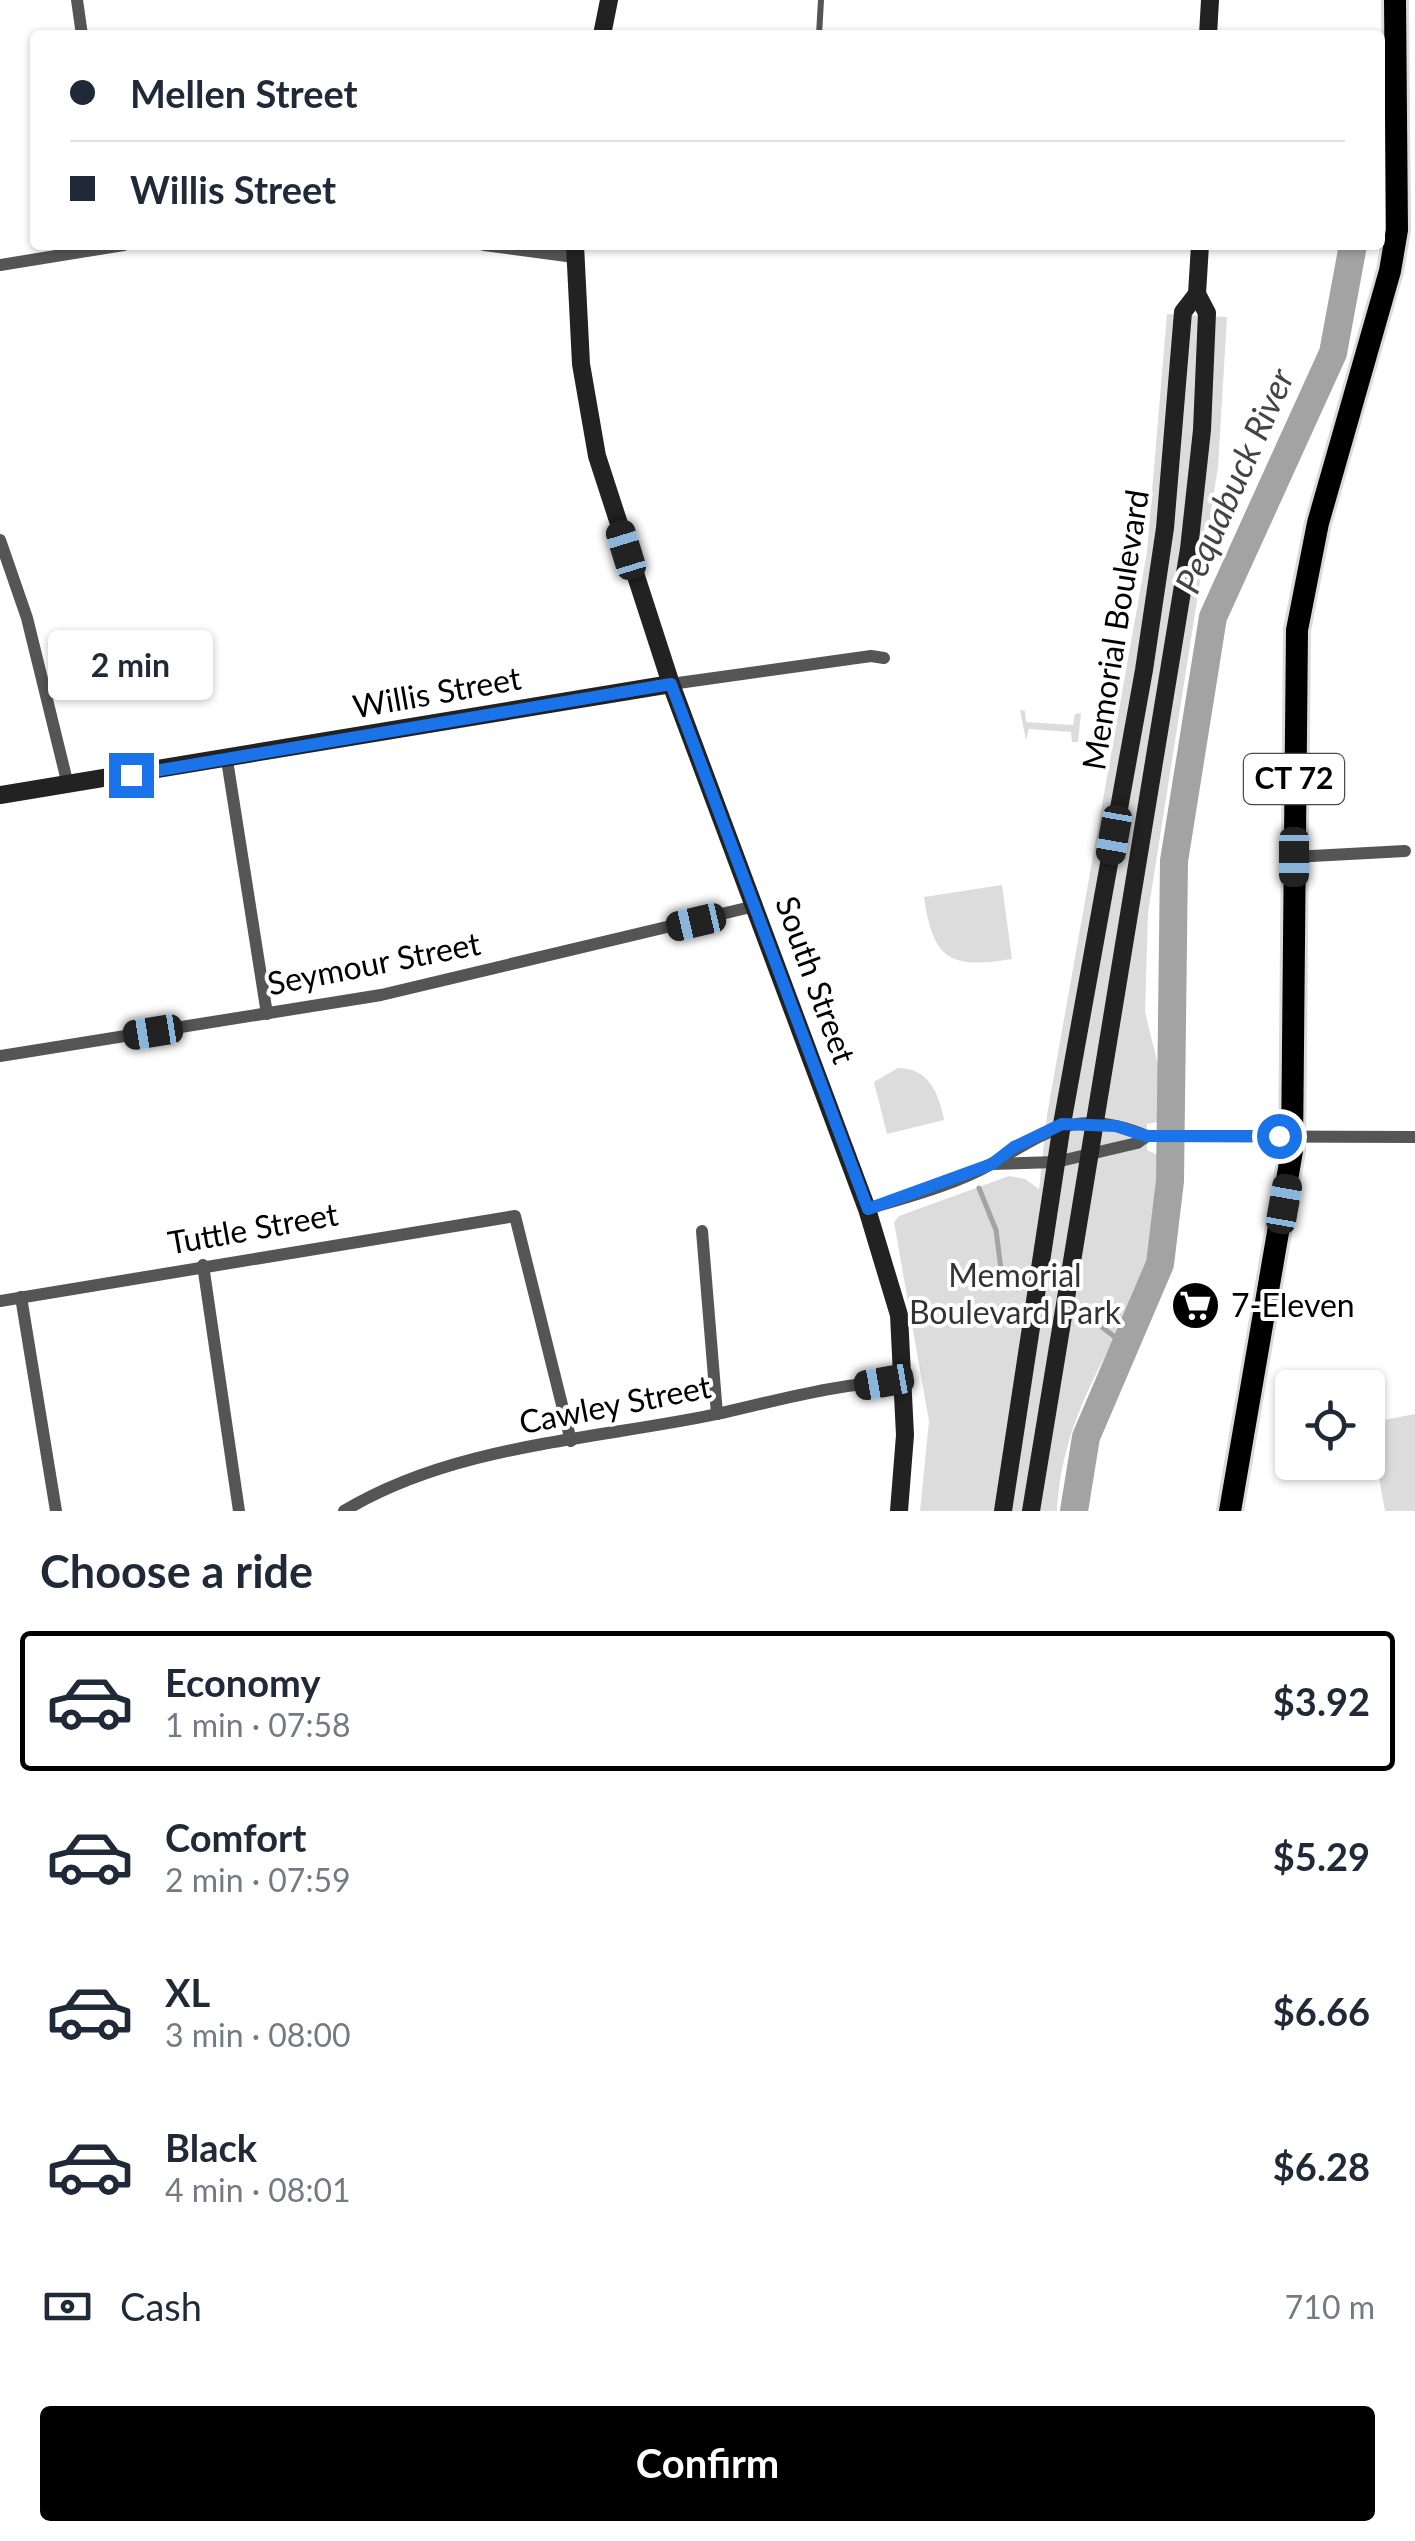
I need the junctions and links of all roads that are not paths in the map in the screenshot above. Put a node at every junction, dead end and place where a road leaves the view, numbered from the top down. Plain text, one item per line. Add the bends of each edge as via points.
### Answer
1 (77, 0) edge
2 (609, 0) edge
3 (821, 0) edge
4 (1210, 0) edge
5 (1395, 0) edge
6 (81, 30) edge
7 (603, 30) edge
8 (819, 30) edge
9 (1208, 30) edge
10 (92, 250) edge
11 (1200, 250) edge
12 (574, 251) edge
13 (0, 265) edge
14 (1197, 294) junction
15 (0, 540) edge
16 (884, 658) dead end
17 (671, 684) junction
18 (227, 760) junction
19 (68, 785) junction
20 (0, 795) edge
21 (1405, 851) dead end
22 (1294, 857) junction
23 (756, 906) junction
24 (267, 1014) junction
25 (0, 1056) edge
26 (1062, 1124) junction
27 (1094, 1124) junction
28 (1292, 1135) junction
29 (1146, 1136) junction
30 (1415, 1138) edge
31 (1089, 1155) junction
32 (1056, 1162) junction
33 (992, 1164) junction
34 (868, 1209) junction
35 (702, 1230) dead end
36 (204, 1264) junction
37 (22, 1297) junction
38 (0, 1300) edge
39 (905, 1381) junction
40 (717, 1414) junction
41 (571, 1441) junction
42 (56, 1511) edge
43 (239, 1511) edge
44 (344, 1511) edge
45 (899, 1511) edge
46 (1003, 1511) edge
47 (1031, 1511) edge
48 (1230, 1511) edge

1 - 6 street
2 - 7 main road
3 - 8 lane
4 - 9 main road
5 - 22 highway, CT 72 via 1397,230 1318,523 1297,630
10 - 13 street
11 - 14 main road, Memorial Boulevard
12 - 17 main road, South Street via 581,364 597,456
14 - 26 main road, Memorial Boulevard via 1183,312 1165,528 1144,670
14 - 27 main road, Memorial Boulevard via 1207,313 1188,549
15 - 19 street via 28,618
16 - 17 street, Willis Street
17 - 18 main road, Willis Street
17 - 23 main road, South Street
18 - 19 main road, Willis Street
18 - 24 street
19 - 20 main road, Willis Street
21 - 22 street
22 - 28 highway, CT 72
23 - 24 street, Seymour Street via 380,995
23 - 34 main road, South Street
24 - 25 street, Seymour Street
26 - 27 street
26 - 32 main road, Memorial Boulevard
26 - 33 street
27 - 29 street
27 - 31 main road, Memorial Boulevard
28 - 29 street
28 - 30 street
28 - 48 highway, CT 72
29 - 31 street
31 - 32 street
31 - 47 main road, Memorial Boulevard
32 - 33 street
32 - 46 main road, Memorial Boulevard
33 - 34 street
34 - 39 main road, South Street via 898,1315
35 - 40 street
36 - 37 street, Tuttle Street
36 - 41 street, Tuttle Street via 516,1216
36 - 43 street
37 - 38 street, Tuttle Street
37 - 42 street
39 - 40 street, Cawley Street
39 - 45 main road, South Street
40 - 41 street, Cawley Street
41 - 44 street, Cawley Street via 453,1464

